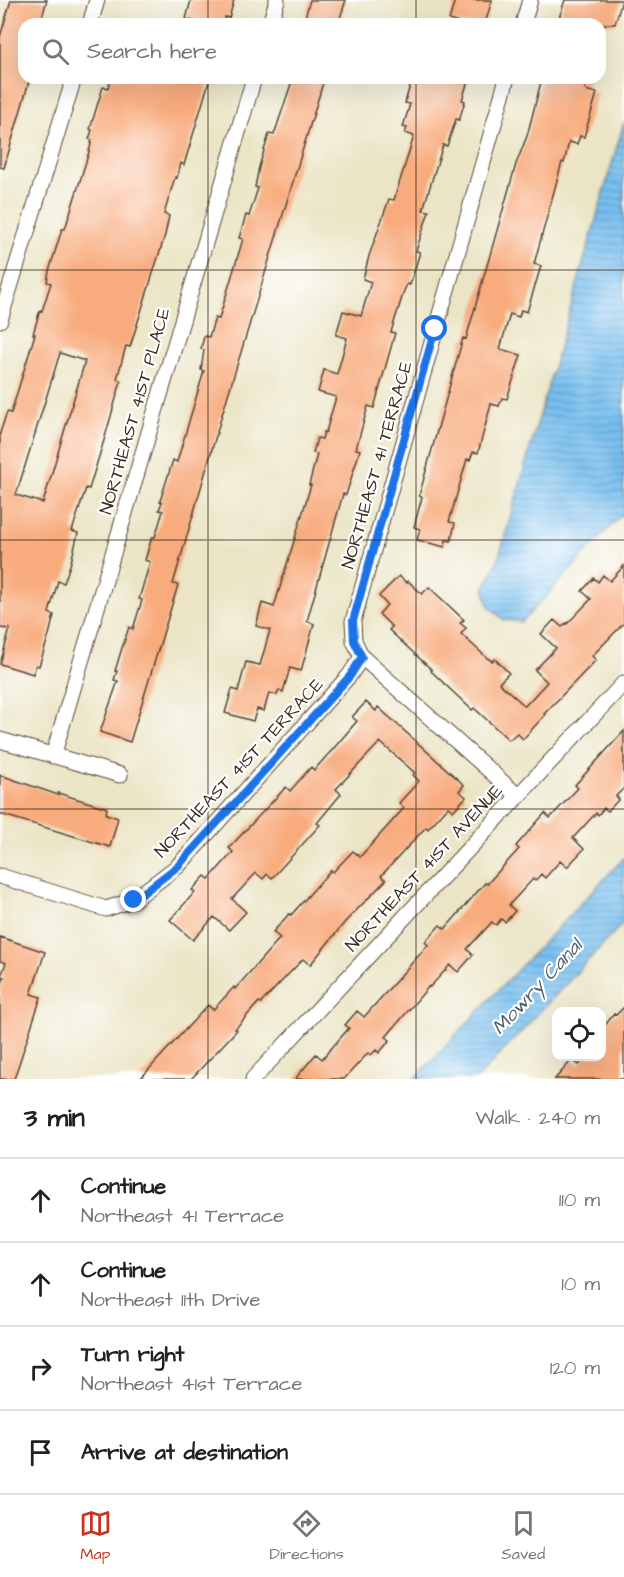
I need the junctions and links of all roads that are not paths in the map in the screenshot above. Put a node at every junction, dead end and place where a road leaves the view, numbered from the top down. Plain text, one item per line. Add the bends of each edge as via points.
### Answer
1 (98, 0) edge
2 (277, 0) edge
3 (530, 0) edge
4 (92, 18) edge
5 (272, 18) edge
6 (525, 18) edge
7 (72, 84) edge
8 (252, 84) edge
9 (505, 84) edge
10 (0, 320) edge
11 (362, 657) junction
12 (624, 683) edge
13 (0, 740) edge
14 (53, 756) junction
15 (120, 775) dead end
16 (518, 796) junction
17 (0, 876) edge
18 (253, 1079) edge

1 - 4 street
2 - 5 street
3 - 6 street
7 - 10 street
8 - 14 street, NORTHEAST 41ST PLACE
9 - 11 street, NORTHEAST 41 TERRACE via 353,621 354,641
11 - 16 street
11 - 17 street, NORTHEAST 41ST TERRACE via 350,676 178,866 134,900 106,909
12 - 16 street, NORTHEAST 41ST AVENUE
13 - 14 street
14 - 15 street
16 - 18 street, NORTHEAST 41ST AVENUE

